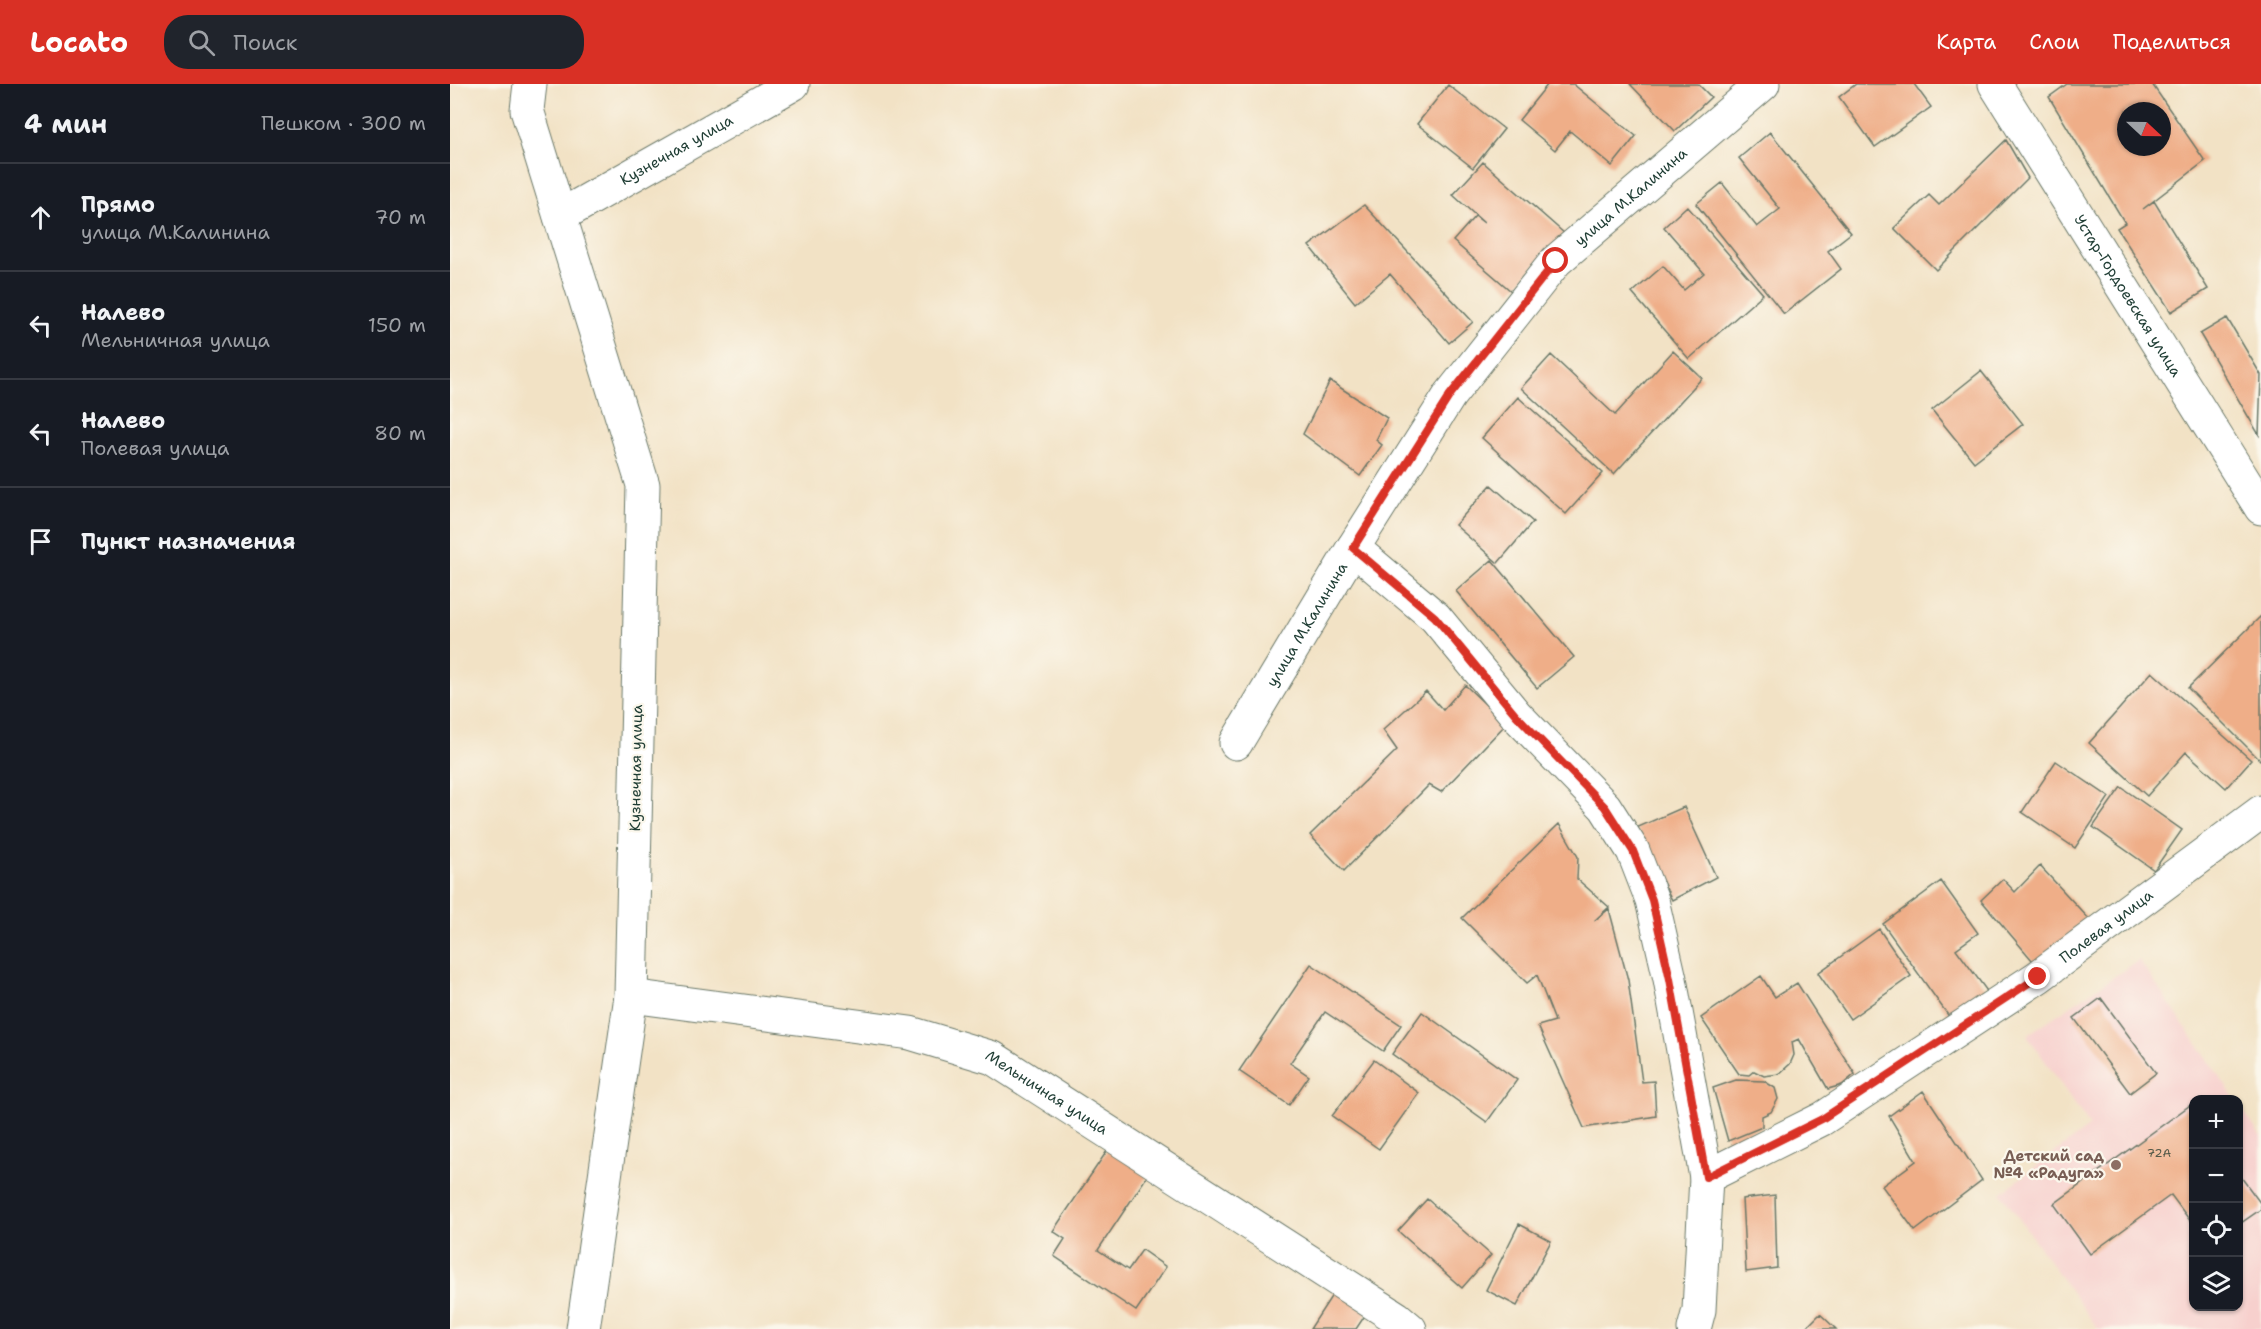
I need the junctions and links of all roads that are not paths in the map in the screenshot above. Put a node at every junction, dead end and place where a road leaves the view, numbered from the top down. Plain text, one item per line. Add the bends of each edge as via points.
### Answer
1 (530, 84) edge
2 (793, 84) edge
3 (1763, 84) edge
4 (1997, 85) edge
5 (560, 216) junction
6 (2261, 508) edge
7 (1353, 548) junction
8 (1236, 743) dead end
9 (2261, 812) edge
10 (631, 996) junction
11 (1706, 1177) junction
12 (583, 1329) edge
13 (1410, 1329) edge
14 (1694, 1329) edge

1 - 5 street, Кузнечная улица via 527,110
2 - 5 street, Кузнечная улица
3 - 7 street, улица М.Калинина via 1556,261 1450,395
4 - 6 street, Устар-Гордоевская улица
5 - 10 street, Кузнечная улица via 643,485
7 - 8 street, улица М.Калинина
7 - 11 street via 1435,617 1516,715 1605,807 1633,851 1652,900 1670,979
9 - 11 street, Полевая улица via 2009,996 1822,1119
10 - 12 street, Кузнечная улица
10 - 13 street, Мельничная улица via 910,1033 993,1058
11 - 14 street via 1699,1310

